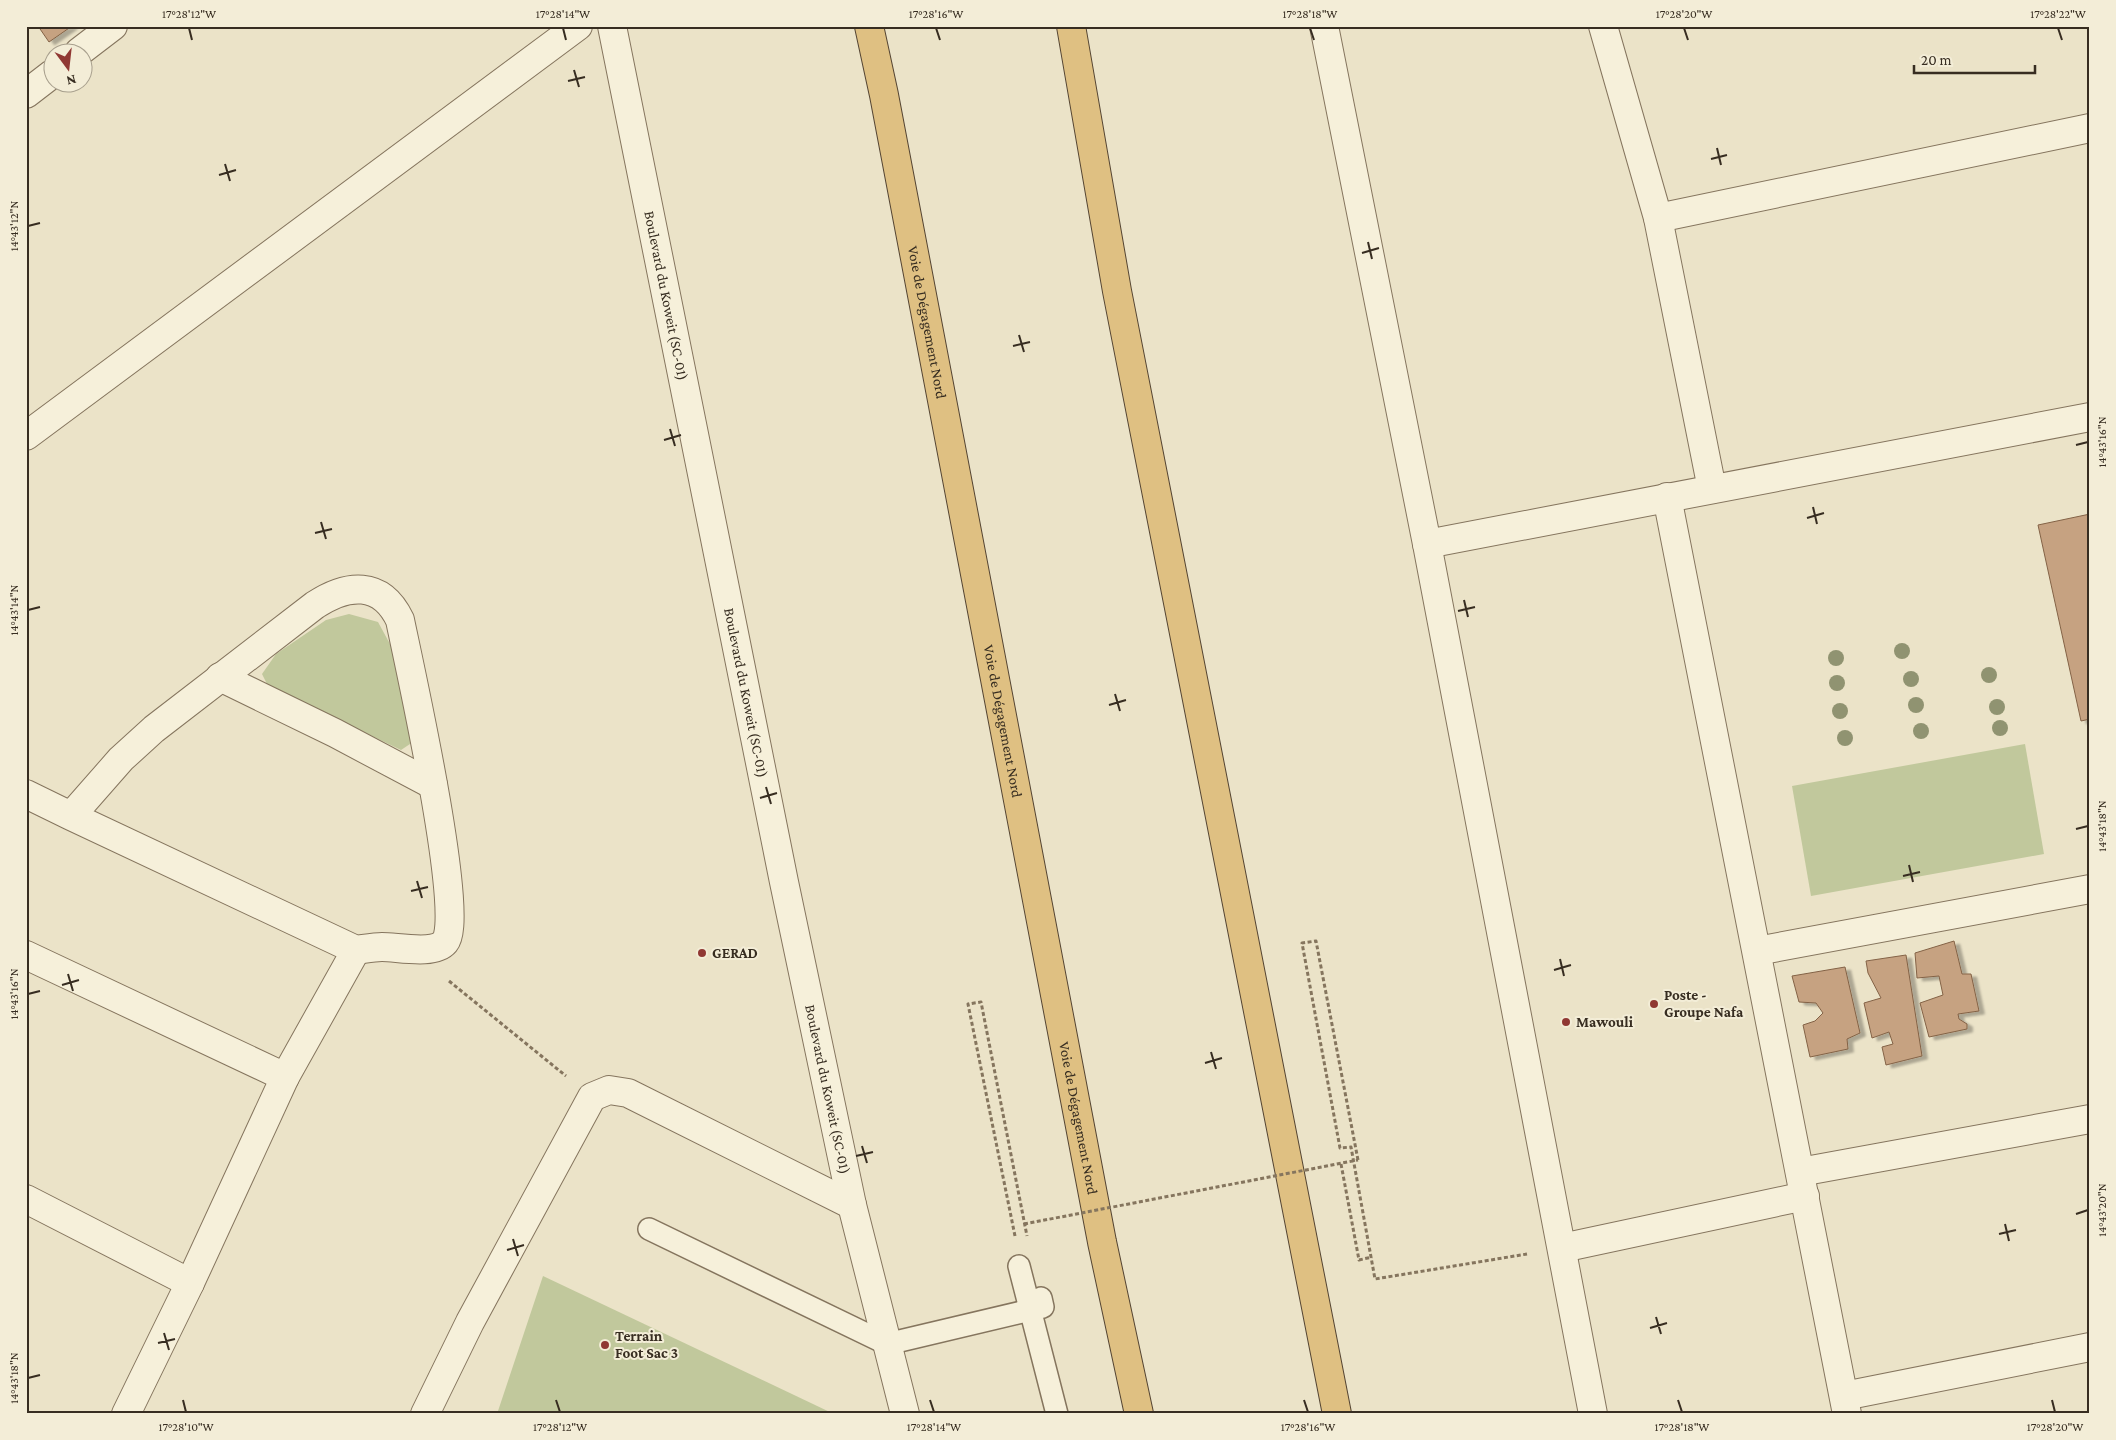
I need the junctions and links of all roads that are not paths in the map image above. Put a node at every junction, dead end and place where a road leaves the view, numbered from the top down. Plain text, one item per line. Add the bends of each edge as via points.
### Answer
1 (113, 26) edge
2 (578, 26) edge
3 (612, 26) edge
4 (869, 26) edge
5 (1071, 26) edge
6 (1324, 26) edge
7 (1602, 26) edge
8 (92, 42) edge
9 (42, 82) edge
10 (26, 94) edge
11 (2090, 128) edge
12 (1658, 218) junction
13 (2090, 417) edge
14 (26, 436) edge
15 (1712, 490) junction
16 (1667, 497) junction
17 (1427, 544) junction
18 (220, 677) junction
19 (433, 785) junction
20 (26, 794) edge
21 (71, 816) junction
22 (2090, 889) edge
23 (356, 950) junction
24 (1757, 951) junction
25 (26, 955) edge
26 (285, 1077) junction
27 (2090, 1120) edge
28 (1802, 1184) junction
29 (26, 1199) edge
30 (852, 1205) junction
31 (649, 1229) dead end
32 (1562, 1248) junction
33 (1019, 1266) dead end
34 (190, 1283) junction
35 (1036, 1303) junction
36 (887, 1344) junction
37 (2090, 1347) edge
38 (1846, 1405) edge
39 (126, 1414) edge
40 (425, 1414) edge
41 (905, 1414) edge
42 (1057, 1414) edge
43 (1139, 1414) edge
44 (1337, 1414) edge
45 (1593, 1414) edge

1 - 8 street
2 - 14 street
3 - 30 street, Boulevard du Koweit (SC-01)
4 - 43 highway, Voie de Dégagement Nord via 1102,1242
5 - 44 highway via 1117,291
6 - 17 street
7 - 12 street
9 - 10 street
11 - 12 street
12 - 15 street
13 - 15 street
15 - 16 street
16 - 17 street
16 - 24 street
17 - 32 street
18 - 19 street
18 - 19 street via 330,595 355,589 372,591 388,601 400,620
18 - 21 street via 121,759
19 - 23 street via 451,930 445,943 432,949 380,947
20 - 21 street
21 - 23 street
22 - 24 street
23 - 26 street
24 - 28 street
25 - 26 street
26 - 34 street
27 - 28 street
28 - 32 street
28 - 38 street
29 - 34 street
30 - 36 street, Boulevard du Koweit (SC-01)
30 - 40 street via 628,1093 609,1090 592,1097 470,1322
31 - 36 lane
32 - 45 street
33 - 35 lane
34 - 39 street
35 - 36 lane
35 - 42 lane
36 - 41 street, Boulevard du Koweit (SC-01)
37 - 38 street

